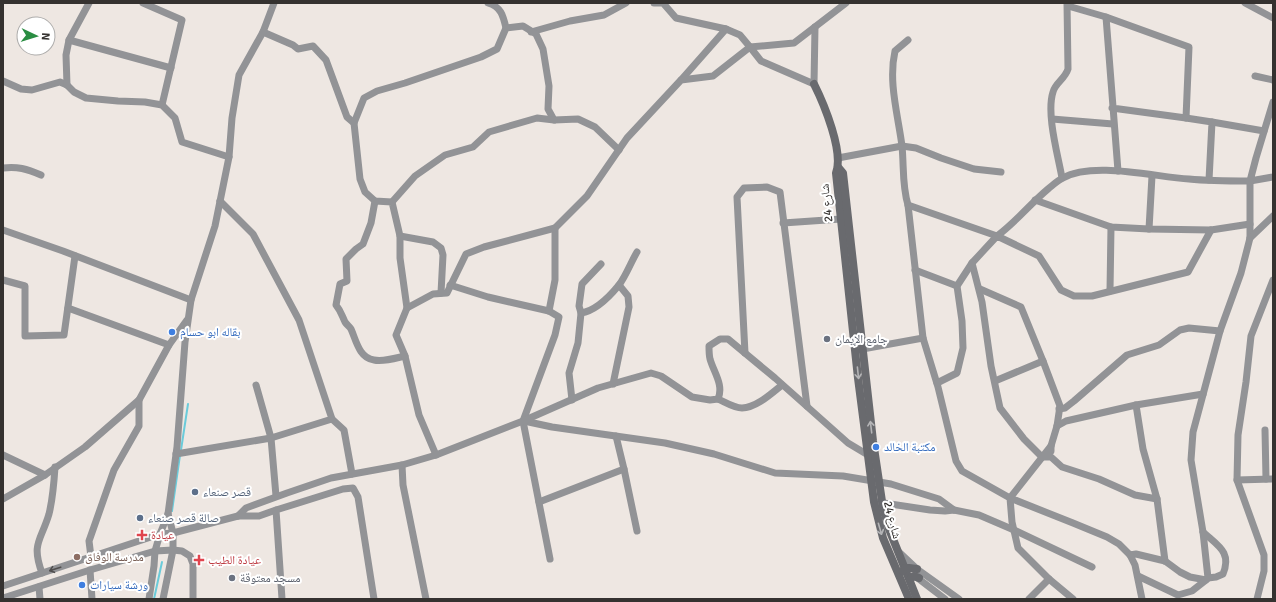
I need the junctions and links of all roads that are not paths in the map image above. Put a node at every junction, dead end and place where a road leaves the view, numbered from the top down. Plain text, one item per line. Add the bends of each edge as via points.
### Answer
1 (89, 3) edge
2 (143, 3) edge
3 (274, 3) edge
4 (488, 3) edge
5 (626, 3) edge
6 (654, 3) edge
7 (663, 3) edge
8 (846, 3) edge
9 (1245, 3) edge
10 (1068, 4) edge
11 (1106, 17) junction
12 (1273, 18) edge
13 (815, 27) junction
14 (506, 28) junction
15 (726, 29) junction
16 (263, 32) junction
17 (532, 32) junction
18 (69, 40) junction
19 (908, 40) dead end
20 (750, 47) junction
21 (171, 68) junction
22 (1255, 76) dead end
23 (682, 80) junction
24 (1273, 80) edge
25 (3, 81) edge
26 (814, 84) junction
27 (67, 85) junction
28 (1273, 102) edge
29 (162, 105) junction
30 (1112, 108) junction
31 (1186, 118) junction
32 (1052, 119) junction
33 (554, 120) junction
34 (1212, 122) junction
35 (354, 123) junction
36 (1113, 124) junction
37 (1264, 131) junction
38 (902, 146) junction
39 (619, 150) junction
40 (229, 157) junction
41 (838, 158) junction
42 (838, 167) junction
43 (3, 168) edge
44 (1118, 171) junction
45 (1001, 172) dead end
46 (41, 175) dead end
47 (1152, 176) junction
48 (1273, 177) edge
49 (1062, 178) junction
50 (1209, 180) junction
51 (1250, 181) junction
52 (220, 200) junction
53 (1035, 200) junction
54 (375, 201) junction
55 (392, 202) junction
56 (908, 205) junction
57 (1273, 216) edge
58 (841, 219) junction
59 (783, 223) junction
60 (1250, 224) junction
61 (1111, 227) junction
62 (556, 228) junction
63 (1150, 229) junction
64 (3, 230) edge
65 (1211, 230) junction
66 (400, 236) junction
67 (997, 236) junction
68 (1250, 238) junction
69 (637, 252) dead end
70 (75, 256) junction
71 (972, 263) junction
72 (601, 264) dead end
73 (915, 270) junction
74 (3, 280) edge
75 (1273, 280) edge
76 (620, 284) junction
77 (450, 285) junction
78 (957, 286) junction
79 (980, 289) junction
80 (1110, 291) junction
81 (441, 293) junction
82 (191, 300) junction
83 (68, 308) junction
84 (407, 308) junction
85 (548, 311) junction
86 (581, 313) junction
87 (188, 318) junction
88 (1220, 331) junction
89 (923, 338) junction
90 (170, 345) junction
91 (859, 349) junction
92 (745, 353) junction
93 (405, 356) junction
94 (1043, 360) junction
95 (995, 381) junction
96 (937, 383) junction
97 (613, 384) junction
98 (782, 384) junction
99 (256, 385) dead end
100 (1203, 394) junction
101 (718, 399) junction
102 (139, 400) junction
103 (572, 400) junction
104 (1136, 405) junction
105 (807, 406) junction
106 (1059, 409) junction
107 (332, 419) junction
108 (524, 421) junction
109 (1057, 426) junction
110 (1265, 430) dead end
111 (616, 436) junction
112 (272, 438) junction
113 (1050, 446) junction
114 (176, 454) junction
115 (3, 455) edge
116 (436, 455) junction
117 (871, 456) junction
118 (1042, 457) junction
119 (1051, 457) junction
120 (402, 464) junction
121 (55, 467) junction
122 (624, 469) junction
123 (352, 474) junction
124 (45, 475) junction
125 (1270, 479) edge
126 (1237, 480) junction
127 (875, 481) junction
128 (276, 496) junction
129 (1010, 498) junction
130 (3, 499) edge
131 (1157, 499) junction
132 (539, 502) junction
133 (878, 502) junction
134 (276, 510) junction
135 (954, 510) junction
136 (168, 514) junction
137 (238, 516) junction
138 (1014, 530) junction
139 (638, 531) dead end
140 (1203, 532) junction
141 (173, 533) junction
142 (160, 534) junction
143 (173, 550) junction
144 (888, 550) junction
145 (155, 551) junction
146 (900, 553) junction
147 (1130, 555) junction
148 (91, 557) junction
149 (550, 559) dead end
150 (1165, 560) junction
151 (1092, 567) dead end
152 (905, 568) junction
153 (90, 570) junction
154 (917, 570) junction
155 (42, 573) junction
156 (1138, 576) junction
157 (922, 578) junction
158 (1050, 579) junction
159 (1207, 579) junction
160 (906, 581) junction
161 (3, 586) edge
162 (39, 587) junction
163 (3, 598) edge
164 (40, 599) edge
165 (92, 599) edge
166 (148, 599) edge
167 (163, 599) edge
168 (193, 599) edge
169 (282, 599) edge
170 (374, 599) edge
171 (426, 599) edge
172 (909, 599) edge
173 (917, 599) edge
174 (945, 599) edge
175 (959, 599) edge
176 (1029, 599) edge
177 (1073, 599) edge
178 (1142, 599) edge
179 (1257, 599) edge

1 - 18 street
2 - 21 street via 182,20
3 - 16 street
4 - 14 street via 496,5 503,14
5 - 17 street via 604,15
6 - 7 street
7 - 15 street via 676,18
8 - 13 street
9 - 12 street
10 - 11 street
10 - 32 street via 1069,65 1067,73 1053,90
11 - 30 street
11 - 31 street via 1189,47
13 - 20 street via 794,43
13 - 26 street
14 - 17 street via 523,26
14 - 35 street via 497,49 481,57 377,91 364,98
15 - 20 street via 740,35
15 - 23 street
16 - 35 street via 298,49 313,46 326,60 347,117
16 - 40 street via 239,75
17 - 33 street via 536,34 543,49 548,109
18 - 21 street
18 - 27 street via 66,55
19 - 38 street via 895,51 893,67
20 - 23 street via 713,76
20 - 26 street via 761,61
21 - 29 street
22 - 24 street
23 - 39 street via 627,138
25 - 27 street via 26,90 60,82
26 - 41 street via 823,104
27 - 29 street via 86,98
28 - 37 street
29 - 40 street via 175,118 182,142
30 - 31 street
30 - 36 street
31 - 34 street
32 - 36 street
32 - 49 street
33 - 39 street via 578,119 595,127
33 - 55 street via 537,118 489,132 473,147 445,155 415,176
34 - 37 street
34 - 50 street
35 - 54 street via 360,179 365,192
36 - 44 street
37 - 51 street
38 - 41 street
38 - 45 street via 916,148 974,169
38 - 56 street
39 - 62 street via 587,196
40 - 52 street
41 - 42 street
42 - 58 street, شارع 24 via 836,173
42 - 91 street, شارع 24 via 843,173
43 - 46 street via 23,168
44 - 47 street
44 - 49 street via 1085,172
47 - 50 street
47 - 63 street
48 - 51 street
49 - 53 street
50 - 51 street
51 - 60 street
52 - 82 street via 215,226
52 - 107 street via 253,234 299,320
53 - 61 street
53 - 67 street
54 - 55 street
54 - 93 street via 371,223 363,244 346,259 347,281 340,284 336,305 365,356 373,360 382,360
55 - 66 street
56 - 67 street
56 - 73 street
57 - 68 street
58 - 59 street
58 - 91 street, شارع 24
59 - 92 street via 780,192 767,187 744,188 737,197
59 - 105 street
60 - 65 street
60 - 68 street
61 - 63 street
61 - 80 street
62 - 77 street via 466,254
62 - 85 street via 555,280
63 - 65 street
64 - 70 street
65 - 80 street via 1188,272
66 - 81 street via 433,242 441,248
66 - 84 street via 400,258
67 - 71 street
67 - 80 street via 1039,256 1061,290 1074,296 1092,296
68 - 88 street via 1241,273
69 - 76 street
70 - 82 street
70 - 83 street
71 - 78 street
71 - 79 street
72 - 86 street via 582,284 579,306
73 - 78 street
73 - 89 street
74 - 83 street via 25,286 25,336 64,335
75 - 126 street via 1251,336 1238,435
76 - 86 street via 602,302
76 - 97 street via 628,296 629,307
77 - 81 street via 447,293
77 - 85 street
78 - 96 street via 963,348 957,374
79 - 94 street via 1021,307
79 - 95 street
81 - 84 street via 433,294
82 - 87 street
83 - 90 street
84 - 93 street via 396,335
85 - 108 street via 559,317
86 - 103 street via 578,343 569,373
87 - 90 street
87 - 114 street
88 - 100 street
88 - 106 street via 1189,328 1180,330 1159,345 1127,355 1074,401
89 - 91 street
89 - 96 street
90 - 102 street
91 - 117 street, شارع 24
92 - 98 street
92 - 101 street via 728,339 720,339 709,346 710,358 721,385
93 - 116 street via 420,415
94 - 95 street
94 - 106 street
95 - 118 street via 1000,408
96 - 129 street via 956,461 962,471
97 - 101 street via 651,373 661,376 692,397
97 - 103 street
98 - 101 street via 766,398 742,408
98 - 105 street
99 - 112 street
100 - 104 street
100 - 140 street via 1193,432 1191,460
102 - 121 street via 85,447
102 - 148 street via 138,426 114,470 89,541
103 - 108 street
104 - 109 street via 1066,420
104 - 131 street via 1143,449
105 - 117 street via 848,443
106 - 109 street
107 - 112 street
107 - 123 street via 344,430
108 - 111 street
108 - 116 street
108 - 132 street
109 - 113 street
110 - 125 street
111 - 122 street
111 - 127 street via 700,451 775,473 843,476
112 - 114 street
112 - 128 street
113 - 118 street
113 - 119 street
114 - 136 street
115 - 124 street
116 - 120 street
117 - 127 street, شارع 24
118 - 119 street
118 - 129 street
119 - 131 street via 1062,467 1099,479 1135,496
120 - 123 street
120 - 171 street via 403,485
121 - 124 street
121 - 155 street via 53,497 36,548
122 - 132 street
122 - 139 street
123 - 128 street
124 - 130 street
125 - 126 street
126 - 179 street via 1264,555 1264,571
127 - 133 street, شارع 24
127 - 135 street via 909,488 939,499
128 - 137 street via 246,508
129 - 138 street
129 - 147 street via 1107,538 1119,544
131 - 150 street
132 - 149 street
133 - 135 street via 930,510
133 -> 144 street, شارع 24 via 879,524
133 - 146 street, شارع 24
134 - 137 street via 259,516
134 - 169 street
134 - 170 street via 342,489 353,488 358,497
135 - 138 street via 979,515
136 - 141 street
136 - 142 street
137 - 141 street
138 - 151 street
138 - 158 street via 1020,551
140 - 159 street
140 - 159 street via 1222,549 1226,557 1222,574
141 - 142 street
141 - 143 street
142 - 145 street
142 - 148 street
143 - 145 street
143 - 167 street
143 - 168 street via 182,551 190,556 193,564
144 - 152 street
144 - 160 street, شارع 24
145 - 153 street
145 - 166 street
146 - 152 street, شارع 24
146 - 154 street
147 - 150 street
147 - 156 street
148 -> 155 street
150 - 159 street via 1190,577
152 - 154 street
152 - 157 street
152 - 160 street, شارع 24
153 - 162 street
153 - 165 street
154 - 157 street
155 - 161 street
156 - 159 street via 1178,595 1192,591
156 - 178 street
157 - 160 street via 914,576
157 - 174 street
157 - 175 street
158 - 176 street
158 - 177 street
160 - 172 street, شارع 24
160 - 173 street, شارع 24
162 - 163 street
162 - 164 street

